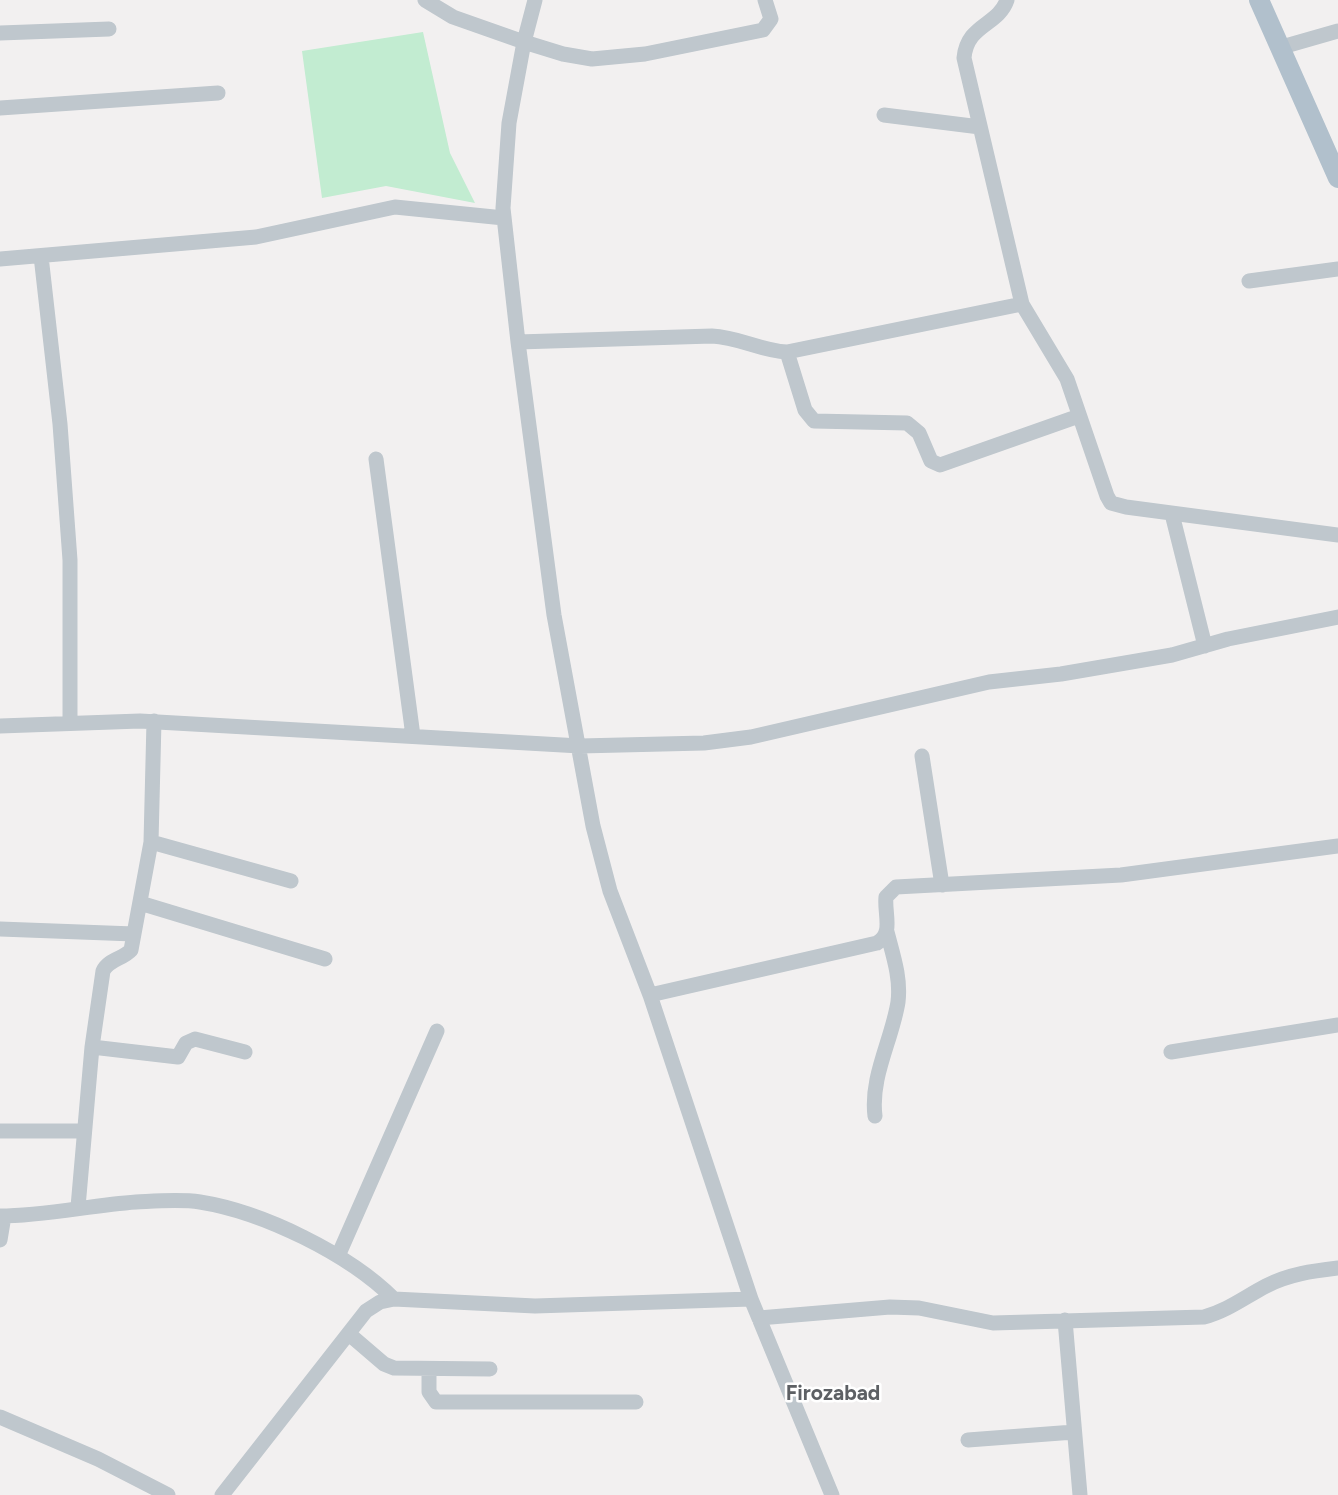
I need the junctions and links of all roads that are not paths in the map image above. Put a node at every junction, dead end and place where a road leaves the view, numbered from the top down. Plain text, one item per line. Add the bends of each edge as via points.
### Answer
1 (425, 0) edge
2 (535, 0) edge
3 (765, 0) edge
4 (1007, 0) edge
5 (1259, 0) edge
6 (109, 28) dead end
7 (1338, 31) edge
8 (0, 33) edge
9 (524, 42) junction
10 (1282, 47) junction
11 (218, 93) dead end
12 (0, 108) edge
13 (884, 115) dead end
14 (980, 127) junction
15 (1338, 178) edge
16 (504, 218) junction
17 (41, 256) junction
18 (0, 259) edge
19 (1338, 269) edge
20 (1248, 282) dead end
21 (1022, 304) junction
22 (518, 342) junction
23 (788, 352) junction
24 (1079, 416) junction
25 (376, 459) dead end
26 (1172, 514) junction
27 (1338, 535) edge
28 (1338, 617) edge
29 (1204, 646) junction
30 (154, 721) junction
31 (70, 722) junction
32 (0, 726) edge
33 (413, 736) junction
34 (580, 746) junction
35 (921, 756) dead end
36 (151, 842) junction
37 (1338, 846) edge
38 (291, 881) dead end
39 (942, 885) junction
40 (140, 903) junction
41 (0, 929) edge
42 (887, 932) junction
43 (134, 934) junction
44 (325, 959) dead end
45 (650, 995) junction
46 (1338, 1025) edge
47 (437, 1030) dead end
48 (92, 1047) junction
49 (245, 1052) dead end
50 (1171, 1052) dead end
51 (875, 1116) dead end
52 (0, 1131) edge
53 (84, 1131) junction
54 (78, 1207) junction
55 (2, 1216) edge
56 (0, 1240) edge
57 (338, 1256) junction
58 (1338, 1268) edge
59 (394, 1299) junction
60 (751, 1299) junction
61 (759, 1318) junction
62 (1065, 1320) junction
63 (349, 1334) junction
64 (490, 1369) dead end
65 (429, 1370) junction
66 (636, 1402) dead end
67 (0, 1417) edge
68 (1074, 1432) junction
69 (968, 1440) dead end
70 (168, 1495) edge
71 (222, 1495) edge
72 (831, 1495) edge
73 (1080, 1495) edge

1 - 9 street via 453,16
2 - 9 street
3 - 9 street via 771,19 763,30 645,54 592,58
4 - 14 street via 1004,9 979,27 965,47 964,58
5 - 10 main road
6 - 8 street
7 - 10 street
9 - 16 street via 505,162
10 - 15 main road
11 - 12 street
13 - 14 street
14 - 21 street
16 - 17 street via 395,207 256,237
16 - 22 street
17 - 18 street
17 - 31 street via 70,560
19 - 20 street
21 - 23 street
21 - 24 street via 1067,379
22 - 23 street via 712,336
22 - 34 street via 554,615
23 - 24 street via 806,410 814,421 908,423 919,433 932,461 940,465
24 - 26 street via 1111,503
25 - 33 street
26 - 27 street
26 - 29 street
28 - 29 street
29 - 34 street via 1061,674 989,682 751,737
30 - 31 street
30 - 33 street
30 - 36 street
31 - 32 street
33 - 34 street
34 - 45 street via 602,862
35 - 39 street
36 - 38 street
36 - 40 street
37 - 39 street via 1112,876
39 - 42 street via 896,887 890,891 885,904
40 - 43 street
40 - 44 street
41 - 43 street
42 - 45 street via 877,943
42 - 51 street via 897,970 898,999 875,1089
43 - 48 street via 127,955 103,971
45 - 60 street
46 - 50 street
47 - 57 street
48 - 49 street via 178,1057 186,1043 195,1039
48 - 53 street
52 - 53 street
53 - 54 street
54 - 55 street
54 - 57 street via 173,1201 221,1206 307,1239
55 - 56 street
57 - 59 street via 372,1278
58 - 62 street via 1293,1275 1226,1310 1204,1317
59 - 60 street via 535,1306
59 - 63 street via 373,1306
60 - 61 street
61 - 62 street via 890,1307 919,1308 993,1323
61 - 72 street
62 - 68 street
63 - 65 street via 384,1364 405,1370
63 - 71 street
64 - 65 street
65 - 66 street via 429,1392 436,1402
67 - 70 street via 98,1459
68 - 69 street
68 - 73 street

